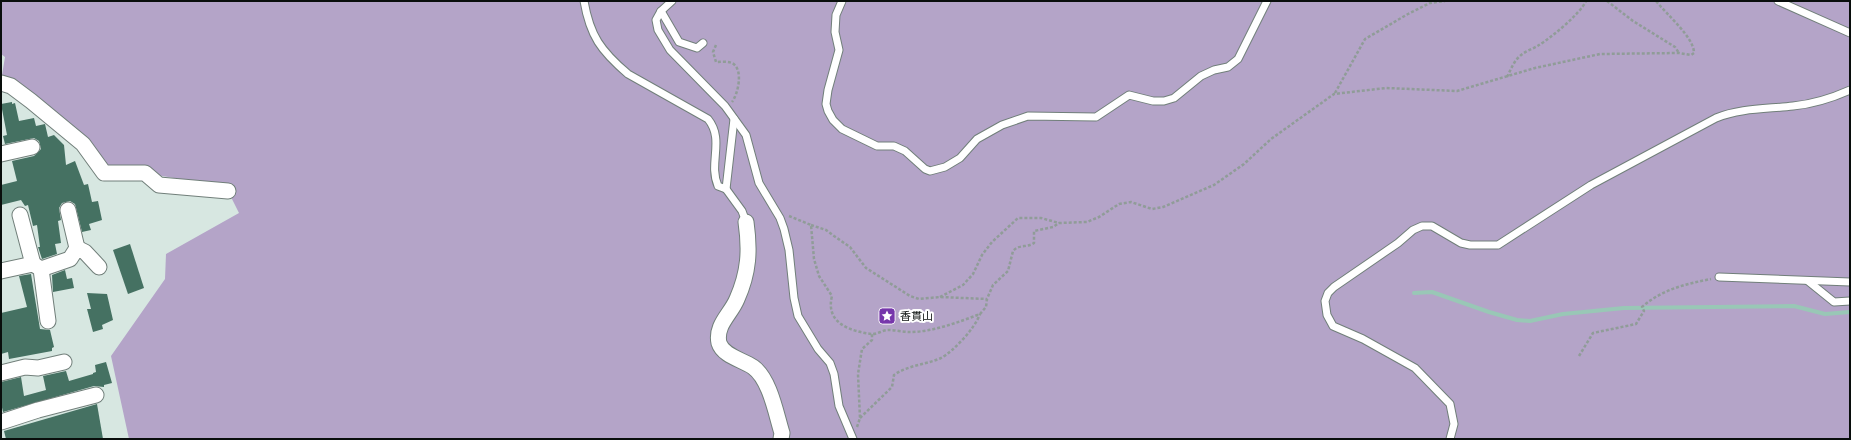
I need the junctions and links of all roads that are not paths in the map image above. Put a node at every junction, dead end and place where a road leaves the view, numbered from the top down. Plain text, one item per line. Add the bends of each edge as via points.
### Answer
1 (584, 1) edge
2 (672, 1) edge
3 (842, 1) edge
4 (1267, 1) edge
5 (1778, 1) edge
6 (661, 11) junction
7 (1850, 33) edge
8 (703, 43) dead end
9 (1, 83) edge
10 (1850, 90) edge
11 (734, 119) junction
12 (32, 147) dead end
13 (1, 154) edge
14 (726, 189) junction
15 (228, 191) dead end
16 (68, 210) dead end
17 (20, 215) dead end
18 (746, 222) joint
19 (77, 248) junction
20 (37, 266) junction
21 (99, 267) dead end
22 (1, 271) edge
23 (1719, 277) road end
24 (1808, 280) junction
25 (1850, 282) edge
26 (1850, 301) edge
27 (48, 321) dead end
28 (64, 362) dead end
29 (1, 373) edge
30 (96, 395) dead end
31 (1, 422) edge
32 (854, 436) edge
33 (781, 439) edge
34 (1450, 439) edge

1 - 14 lane via 594,40 616,64 628,74 708,119 714,126 717,135 716,180 718,186
2 - 6 lane
3 - 4 lane via 835,22 839,50 826,104 831,116 842,129 877,146 894,146 905,151 930,171 960,158 977,139 991,131 1028,116 1096,117 1129,95 1153,101 1174,98 1201,76 1228,67 1238,59
5 - 7 lane
6 - 8 lane via 679,42 697,48
6 - 11 lane via 656,20 663,40
9 - 15 street via 11,86 30,100 83,144 104,173 145,173 159,185
10 - 34 lane via 1809,104 1725,114 1591,185 1498,245 1470,246 1432,226 1422,226 1334,287 1325,301 1327,315 1333,326 1363,339 1415,368 1450,404 1454,424
11 - 14 lane
11 - 32 lane via 746,135 759,183 780,218 789,250 798,316 818,349 830,363 839,406
12 - 13 street
14 - 18 lane via 742,211
16 - 19 street
17 - 20 street
18 - 33 street via 750,255 746,274 737,300 720,325 719,344 725,351 754,367 764,379 782,433
19 - 20 street via 70,259
19 - 21 street via 85,252
20 - 22 street
20 - 27 street
23 - 24 lane
24 - 25 lane
24 - 26 lane via 1834,302
28 - 29 street
30 - 31 street

